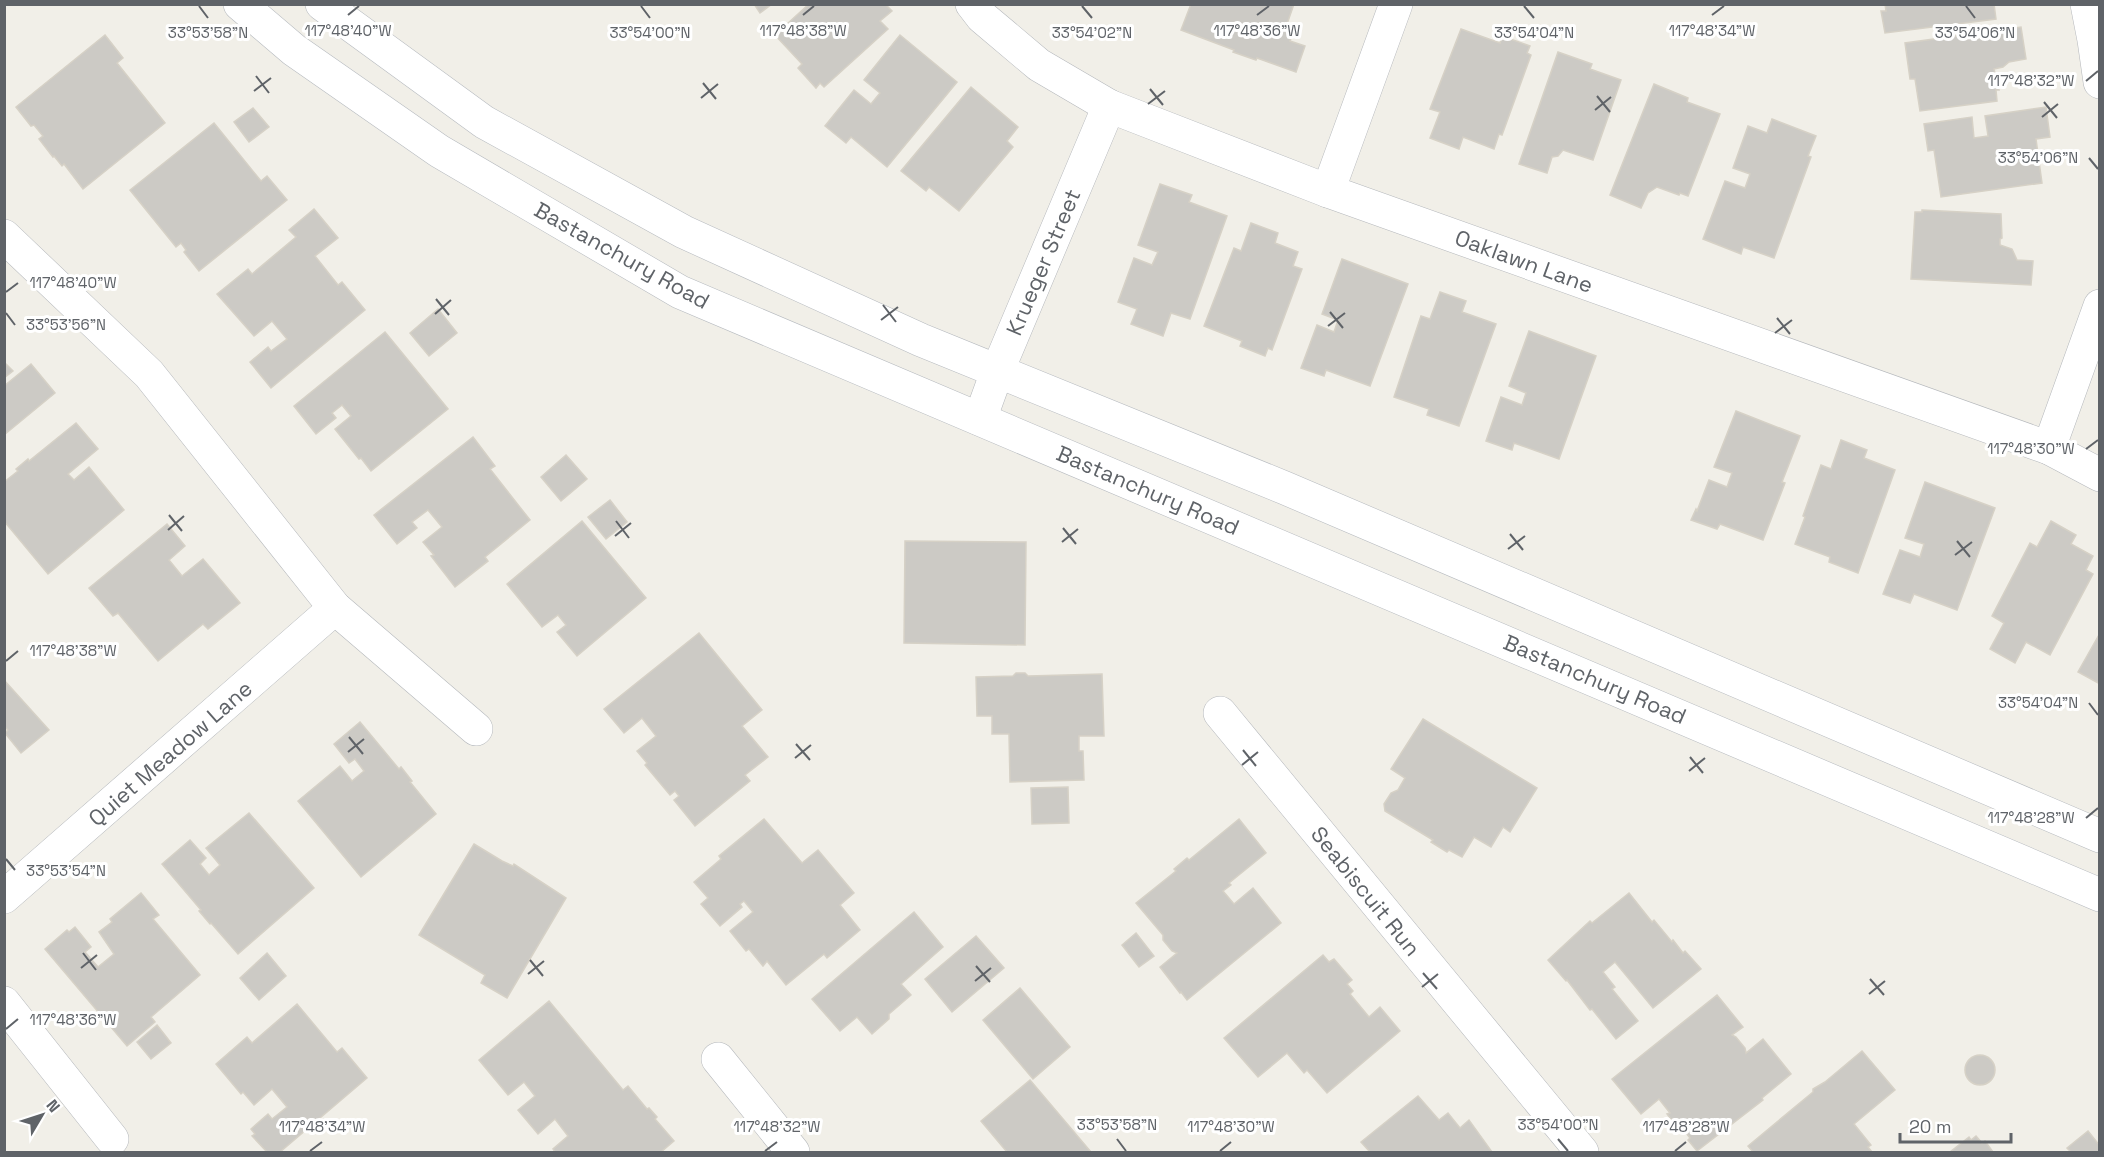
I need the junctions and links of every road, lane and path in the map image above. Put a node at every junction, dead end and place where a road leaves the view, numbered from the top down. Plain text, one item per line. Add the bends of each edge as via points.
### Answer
1 (240, 4) edge
2 (322, 4) edge
3 (972, 4) edge
4 (1396, 4) edge
5 (2087, 4) edge
6 (2100, 82) edge
7 (1108, 106) junction
8 (1328, 191) junction
9 (4, 236) edge
10 (2100, 306) edge
11 (997, 372) junction
12 (980, 419) junction
13 (2049, 448) junction
14 (2100, 475) edge
15 (335, 608) junction
16 (1220, 714) dead end
17 (476, 729) dead end
18 (2100, 836) edge
19 (2100, 895) edge
20 (4, 897) edge
21 (4, 1003) edge
22 (718, 1059) dead end
23 (112, 1139) dead end
24 (793, 1152) edge
25 (1582, 1152) edge

1 - 12 main road, Bastanchury Road via 294,50 439,151 680,292
2 - 11 main road via 484,122 684,232
3 - 7 main road, Oaklawn Lane via 1039,65
4 - 8 main road
5 - 6 main road
7 - 8 main road, Oaklawn Lane
7 - 11 main road, Krueger Street
8 - 13 main road, Oaklawn Lane
9 - 15 main road via 149,374
10 - 13 main road
11 - 12 main road, Krueger Street
11 - 18 main road via 1285,488
12 - 19 main road, Bastanchury Road
13 - 14 main road, Oaklawn Lane
15 - 17 main road
15 - 20 main road, Quiet Meadow Lane
16 - 25 main road, Seabiscuit Run
21 - 23 main road
22 - 24 main road

